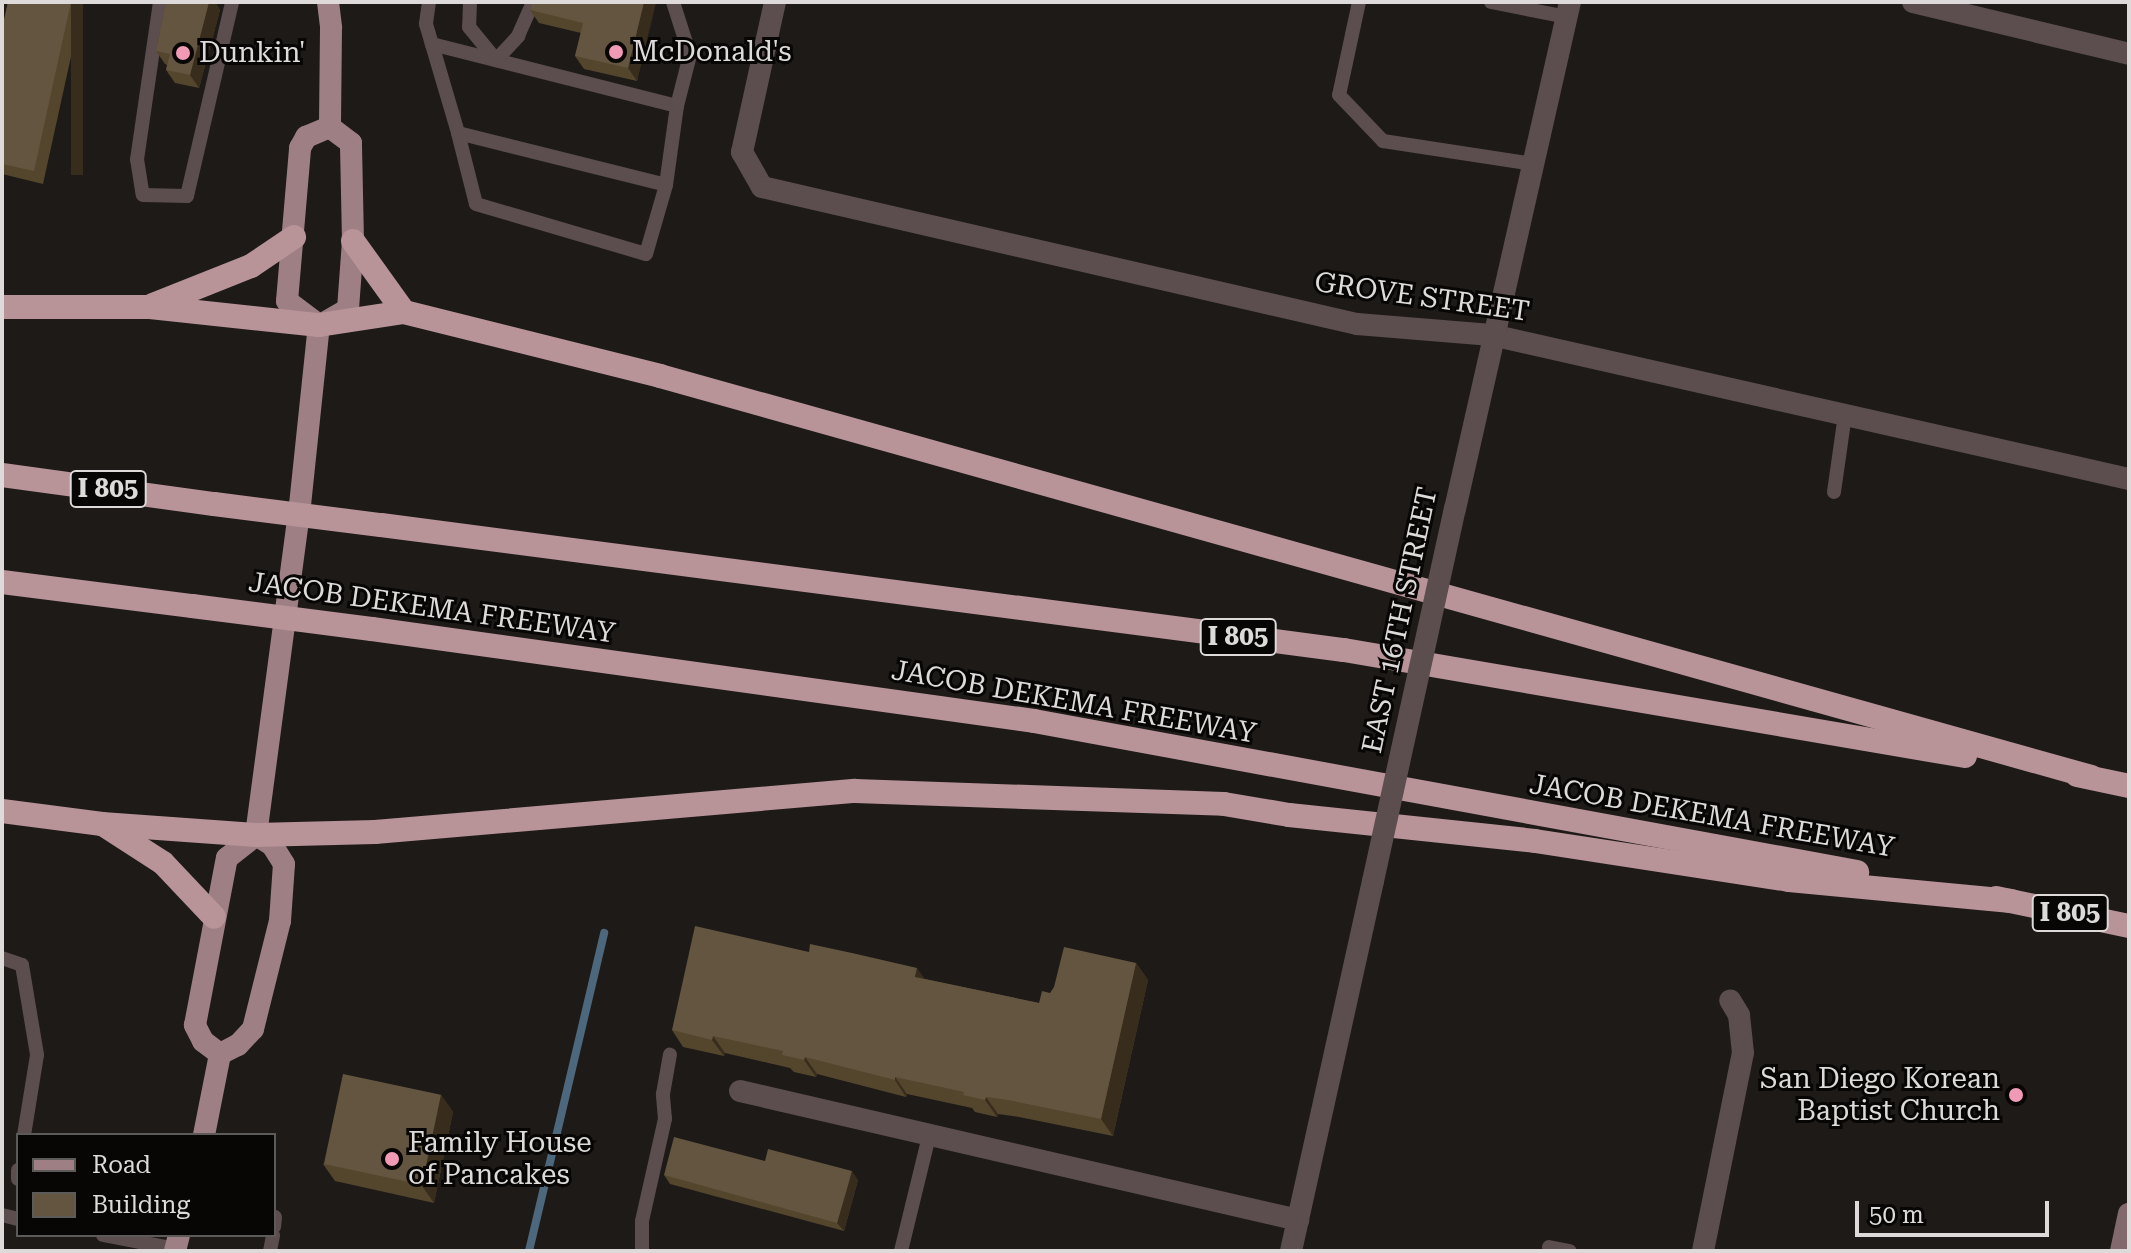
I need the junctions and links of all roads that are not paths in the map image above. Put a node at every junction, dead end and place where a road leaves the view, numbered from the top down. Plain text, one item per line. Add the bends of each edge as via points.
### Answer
1 (160, 2) edge
2 (232, 2) edge
3 (328, 2) edge
4 (429, 2) edge
5 (470, 2) edge
6 (533, 2) edge
7 (673, 2) edge
8 (775, 2) edge
9 (1359, 2) edge
10 (1491, 2) edge
11 (1913, 2) edge
12 (1568, 10) edge
13 (432, 44) junction
14 (2129, 54) edge
15 (496, 60) junction
16 (677, 106) junction
17 (330, 127) junction
18 (458, 133) junction
19 (1534, 164) junction
20 (666, 185) junction
21 (294, 237) junction
22 (353, 241) junction
23 (2, 307) edge
24 (150, 307) junction
25 (404, 312) junction
26 (319, 325) junction
27 (1492, 335) junction
28 (1845, 415) junction
29 (2, 475) edge
30 (2129, 479) edge
31 (1834, 492) dead end
32 (2, 582) edge
33 (2091, 777) junction
34 (2129, 786) edge
35 (2, 811) edge
36 (102, 824) junction
37 (256, 835) junction
38 (2011, 901) junction
39 (214, 917) junction
40 (2129, 926) edge
41 (2, 958) edge
42 (1730, 1000) dead end
43 (220, 1054) junction
44 (670, 1055) edge
45 (740, 1091) dead end
46 (24, 1133) edge
47 (204, 1133) edge
48 (929, 1136) junction
49 (2129, 1214) edge
50 (1298, 1220) junction
51 (118, 1237) edge
52 (177, 1245) edge
53 (1549, 1247) dead end
54 (642, 1251) edge
55 (901, 1251) edge
56 (1291, 1251) edge
57 (1570, 1251) edge
58 (1703, 1251) edge
59 (2121, 1251) edge

1 - 2 lane via 137,159 143,195 187,196
3 - 17 main road
4 - 13 lane via 426,24
5 - 15 lane via 469,27
6 - 15 lane via 518,36
7 - 16 lane via 690,55
8 - 27 street, GROVE STREET via 742,152 762,187 1357,324
9 - 19 lane via 1339,95 1383,141
10 - 12 lane
11 - 14 street
12 - 19 street, EAST 16TH STREET
13 - 15 lane
13 - 18 lane
15 - 16 lane
16 - 20 lane
17 - 21 main road via 306,137 300,148
17 - 22 main road via 351,143
18 - 20 lane
18 - 20 lane via 476,204 646,254
19 - 27 street, EAST 16TH STREET
21 - 24 highway via 251,266
21 - 26 main road via 287,301
22 - 25 highway
22 - 26 main road via 348,309
23 - 24 highway
24 - 26 highway
25 - 26 highway
25 - 33 highway via 676,380
26 - 37 main road
27 - 28 street, GROVE STREET
27 - 50 street, EAST 16TH STREET, bridge
28 - 30 street, GROVE STREET
28 - 31 lane
29 - 33 highway, I 805, bridge via 1344,650
32 - 38 highway, JACOB DEKEMA FREEWAY / I 805, bridge via 1034,721
33 - 34 highway, I 805
35 - 36 highway
36 - 37 highway
36 - 39 highway via 163,863
37 - 38 highway via 375,832 855,791 1208,804 1535,841 1789,880
37 - 39 main road via 227,858
37 - 43 main road via 272,845 284,864 280,921 253,1029
38 - 40 highway, JACOB DEKEMA FREEWAY / I 805
39 - 43 main road via 195,1025 203,1041
41 - 46 lane via 22,965 37,1055
42 - 58 street via 1739,1015 1743,1053
43 - 47 main road
44 - 54 lane via 665,1119 642,1221
45 - 48 street
48 - 50 street
48 - 55 lane
49 - 59 main road
50 - 56 street, EAST 16TH STREET
51 - 52 lane
53 - 57 lane

